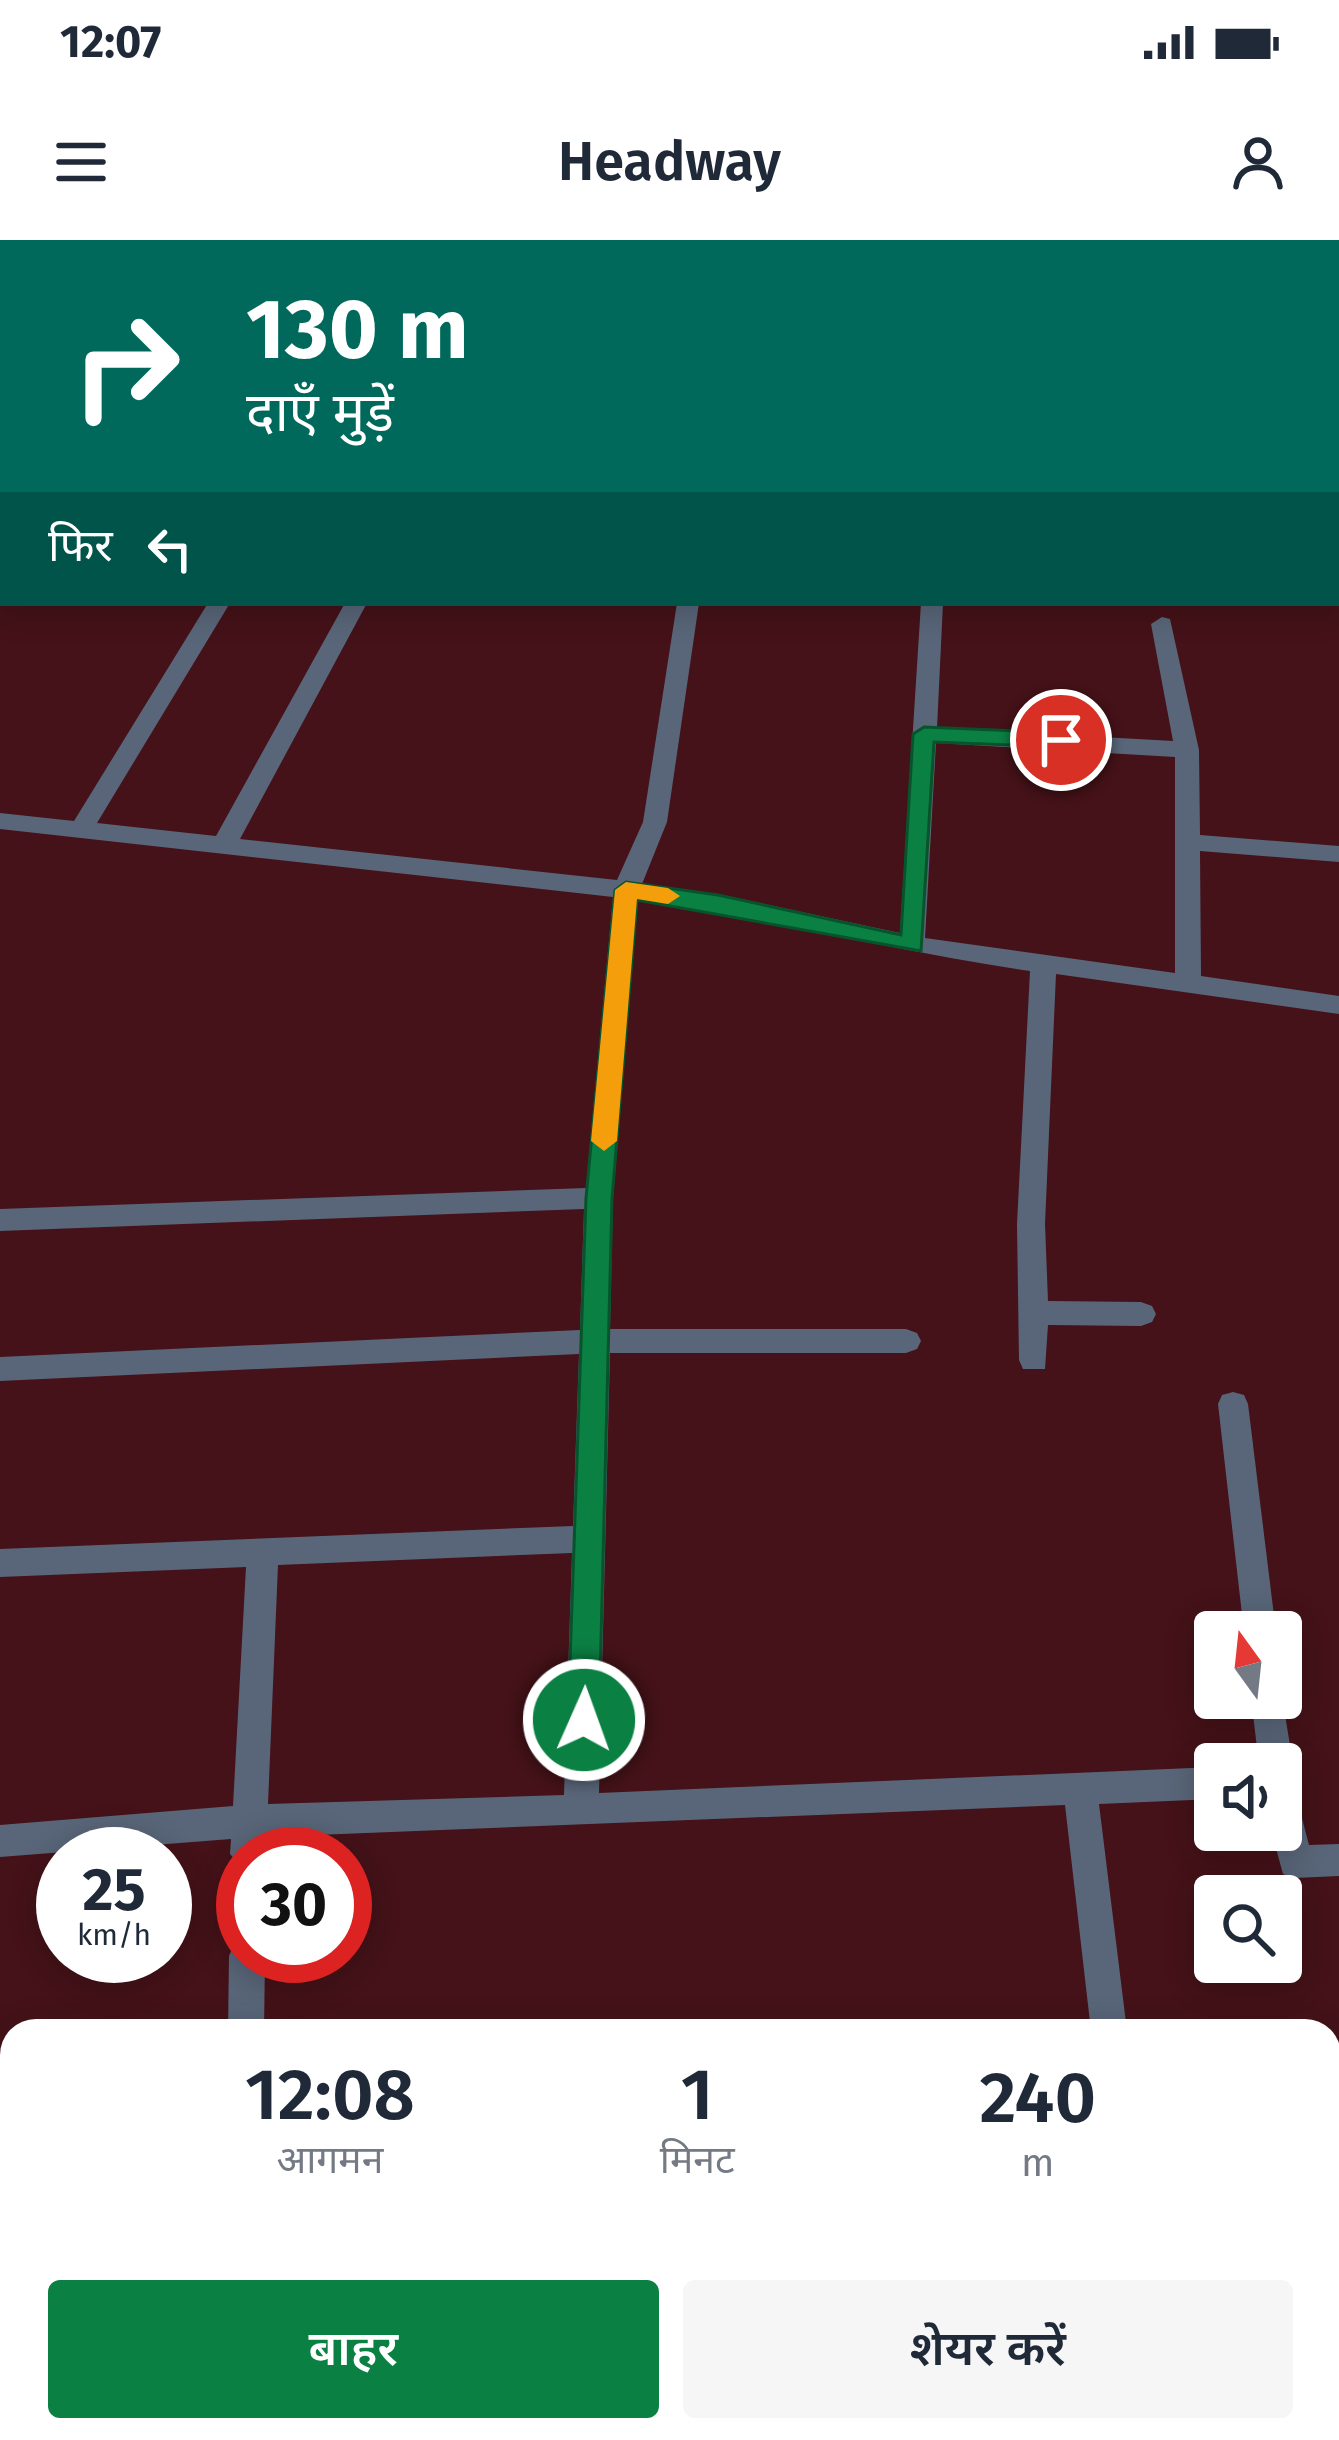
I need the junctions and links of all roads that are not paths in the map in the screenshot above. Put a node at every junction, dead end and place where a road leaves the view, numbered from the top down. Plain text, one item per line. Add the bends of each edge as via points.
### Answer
1 (217, 606) edge
2 (354, 606) edge
3 (688, 606) edge
4 (932, 606) edge
5 (1162, 623) dead end
6 (924, 734) junction
7 (1187, 750) junction
8 (0, 821) edge
9 (81, 830) junction
10 (1187, 842) junction
11 (223, 847) junction
12 (1339, 854) edge
13 (626, 890) junction
14 (912, 945) junction
15 (1043, 965) junction
16 (1188, 987) junction
17 (1339, 1005) edge
18 (599, 1198) junction
19 (0, 1220) edge
20 (1033, 1313) junction
21 (1141, 1314) dead end
22 (595, 1341) junction
23 (906, 1341) dead end
24 (1034, 1360) dead end
25 (0, 1369) edge
26 (1234, 1404) dead end
27 (589, 1539) junction
28 (263, 1552) junction
29 (0, 1563) edge
30 (1258, 1611) edge
31 (1194, 1784) edge
32 (1080, 1788) junction
33 (581, 1810) junction
34 (249, 1827) edge
35 (372, 1827) edge
36 (216, 1838) edge
37 (0, 1841) edge
38 (1293, 1851) edge
39 (1339, 1860) edge
40 (247, 1983) edge
41 (246, 2019) edge
42 (1107, 2019) edge

1 - 9 street
2 - 11 street
3 - 13 street via 655,822
4 - 6 street
5 - 7 street
6 - 7 street
6 - 14 street
7 - 10 street
8 - 9 street
9 - 11 street
10 - 12 street
10 - 16 street
11 - 13 street
13 - 14 street
13 - 18 street
14 - 15 street
15 - 16 street
15 - 20 street
16 - 17 street
18 - 19 street
18 - 22 street
20 - 21 street
20 - 24 street
22 - 23 street
22 - 25 street
22 - 27 street
26 - 30 street
27 - 28 street
27 - 33 street
28 - 29 street
28 - 34 street
31 - 32 street
32 - 33 street
32 - 42 street
33 - 35 street
36 - 37 street
38 - 39 street via 1295,1862
40 - 41 street

